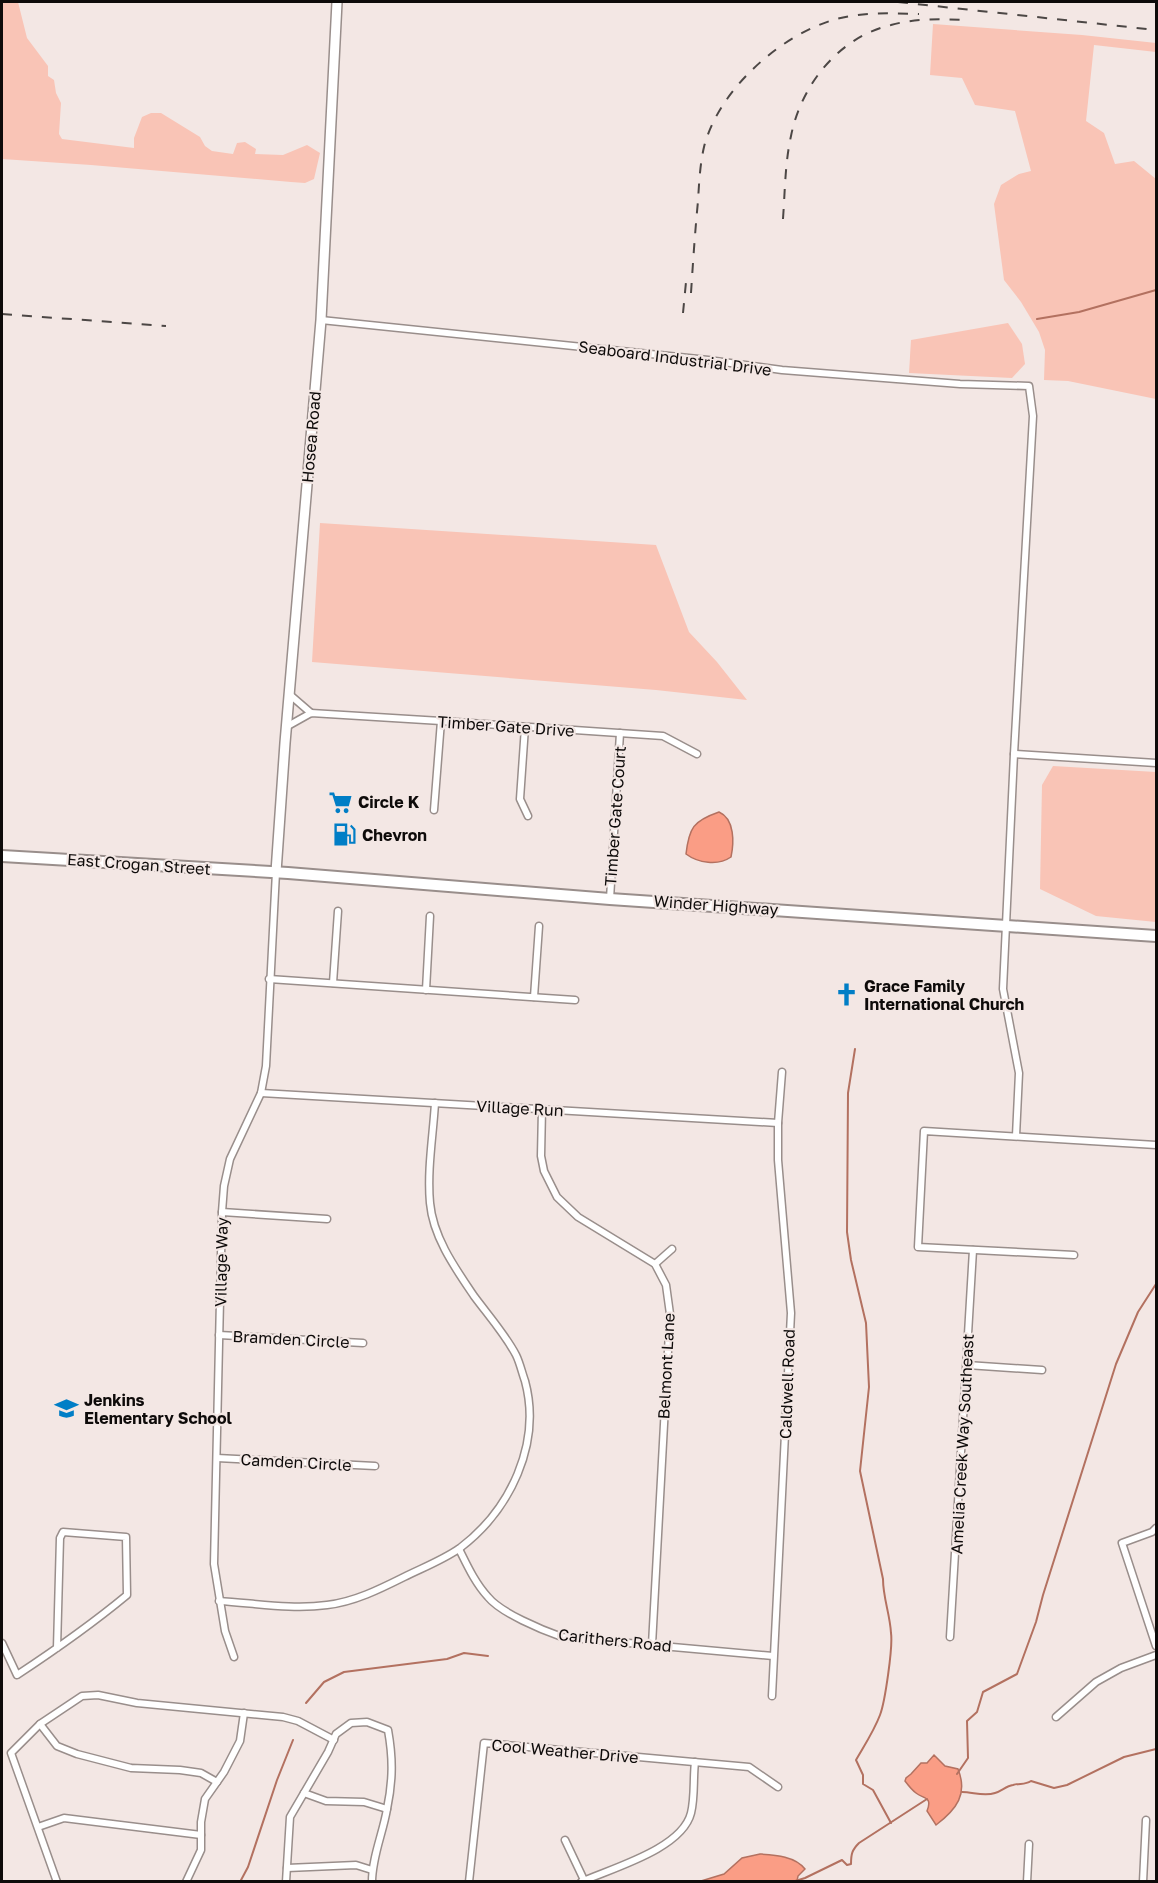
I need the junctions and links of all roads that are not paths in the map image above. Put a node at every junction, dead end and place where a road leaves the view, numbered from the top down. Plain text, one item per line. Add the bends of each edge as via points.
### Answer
1 (337, 2) edge
2 (321, 320) junction
3 (289, 693) junction
4 (311, 714) junction
5 (441, 722) junction
6 (286, 727) junction
7 (525, 727) junction
8 (620, 733) junction
9 (697, 754) dead end
10 (1014, 754) junction
11 (1156, 763) edge
12 (434, 810) dead end
13 (528, 816) dead end
14 (2, 856) edge
15 (276, 873) junction
16 (610, 899) junction
17 (338, 911) dead end
18 (430, 916) dead end
19 (539, 926) dead end
20 (1005, 926) junction
21 (1156, 936) edge
22 (269, 979) junction
23 (333, 983) junction
24 (426, 990) junction
25 (534, 997) junction
26 (575, 1000) dead end
27 (782, 1072) dead end
28 (261, 1093) junction
29 (435, 1103) junction
30 (542, 1109) junction
31 (778, 1123) junction
32 (1016, 1136) junction
33 (1156, 1145) edge
34 (222, 1212) junction
35 (327, 1219) dead end
36 (672, 1249) dead end
37 (973, 1250) junction
38 (1074, 1255) dead end
39 (655, 1264) junction
40 (219, 1335) junction
41 (363, 1343) dead end
42 (966, 1365) junction
43 (1041, 1370) dead end
44 (217, 1458) junction
45 (375, 1466) dead end
46 (1156, 1528) edge
47 (459, 1549) junction
48 (219, 1601) junction
49 (950, 1637) dead end
50 (2, 1643) edge
51 (652, 1645) junction
52 (1156, 1646) edge
53 (57, 1648) junction
54 (1156, 1655) edge
55 (773, 1656) junction
56 (234, 1657) dead end
57 (772, 1696) dead end
58 (244, 1713) junction
59 (1056, 1717) dead end
60 (40, 1724) junction
61 (334, 1740) junction
62 (695, 1762) junction
63 (217, 1782) junction
64 (778, 1787) dead end
65 (304, 1793) junction
66 (387, 1809) junction
67 (1146, 1820) dead end
68 (38, 1827) junction
69 (201, 1835) junction
70 (565, 1840) dead end
71 (1029, 1844) dead end
72 (287, 1868) junction
73 (372, 1870) junction
74 (57, 1881) edge
75 (186, 1881) edge
76 (286, 1881) edge
77 (372, 1881) edge
78 (469, 1881) edge
79 (582, 1881) edge
80 (1027, 1881) edge
81 (1143, 1881) edge

1 - 2 street, Hosea Road
2 - 3 street, Hosea Road
2 - 10 street, Seaboard Industrial Drive via 782,370 1029,386 1033,416
3 - 4 street
3 - 6 street, Hosea Road
4 - 5 street, Timber Gate Drive
4 - 6 street
5 - 7 street, Timber Gate Drive
5 - 12 street
6 - 15 street, Hosea Road
7 - 8 street, Timber Gate Drive
7 - 13 street via 520,799
8 - 9 street, Timber Gate Drive via 663,736
8 - 16 street, Timber Gate Court
10 - 11 street
10 - 20 street
14 - 15 main road, East Crogan Street
15 - 16 main road, Winder Highway
15 - 22 street, Village Way
16 - 20 main road, Winder Highway
17 - 23 street
18 - 24 street
19 - 25 street
20 - 21 main road, Winder Highway
20 - 32 street via 1003,989 1019,1073
22 - 23 street
22 - 28 street, Village Way via 266,1066
23 - 24 street
24 - 25 street
25 - 26 street
27 - 31 street, Caldwell Road
28 - 29 street, Village Run
28 - 34 street, Village Way via 230,1159
29 - 30 street, Village Run
29 - 47 street via 430,1204 436,1229 450,1260 516,1355 529,1414 522,1464 507,1496 481,1530
30 - 31 street, Village Run
30 - 39 street via 544,1171 557,1197 578,1218
31 - 55 street, Caldwell Road via 790,1313
32 - 33 street
32 - 37 street via 924,1131 918,1247
34 - 35 street
34 - 40 street, Village Way
36 - 39 street
37 - 38 street
37 - 42 street, Amelia Creek Way Southeast
39 - 51 street, Belmont Lane via 666,1285 670,1314
40 - 41 street, Bramden Circle
40 - 44 street, Village Way
42 - 43 street
42 - 49 street, Amelia Creek Way Southeast
44 - 45 street, Camden Circle
44 - 48 street, Village Way via 214,1564
46 - 52 street via 1122,1543
47 - 48 street via 374,1592 328,1605
47 - 51 street, Carithers Road via 489,1599 544,1631 562,1637
48 - 56 street, Village Way
50 - 53 street via 17,1675
51 - 55 street, Carithers Road
53 - 53 street via 127,1595 126,1537 63,1532
54 - 59 street via 1096,1682
55 - 57 street, Caldwell Road
58 - 60 street via 137,1703 98,1695 82,1696
58 - 61 street via 298,1721
58 - 63 street via 240,1741
60 - 63 street via 57,1746 76,1754 131,1768 201,1773
60 - 68 street via 11,1753
61 - 65 street
61 - 66 street via 351,1723 367,1722 388,1730 393,1757
62 - 64 street, Cool Weather Drive via 749,1767
62 - 78 street, Cool Weather Drive via 484,1743
62 - 79 street via 691,1813 683,1830 664,1846
63 - 69 street via 205,1799
65 - 66 street via 326,1802 364,1802
65 - 72 street via 290,1818
66 - 73 street
67 - 81 street
68 - 69 street via 64,1818
68 - 74 street
69 - 75 street via 201,1850
70 - 79 street
71 - 80 street
72 - 73 street via 356,1865
72 - 76 street
73 - 77 street

